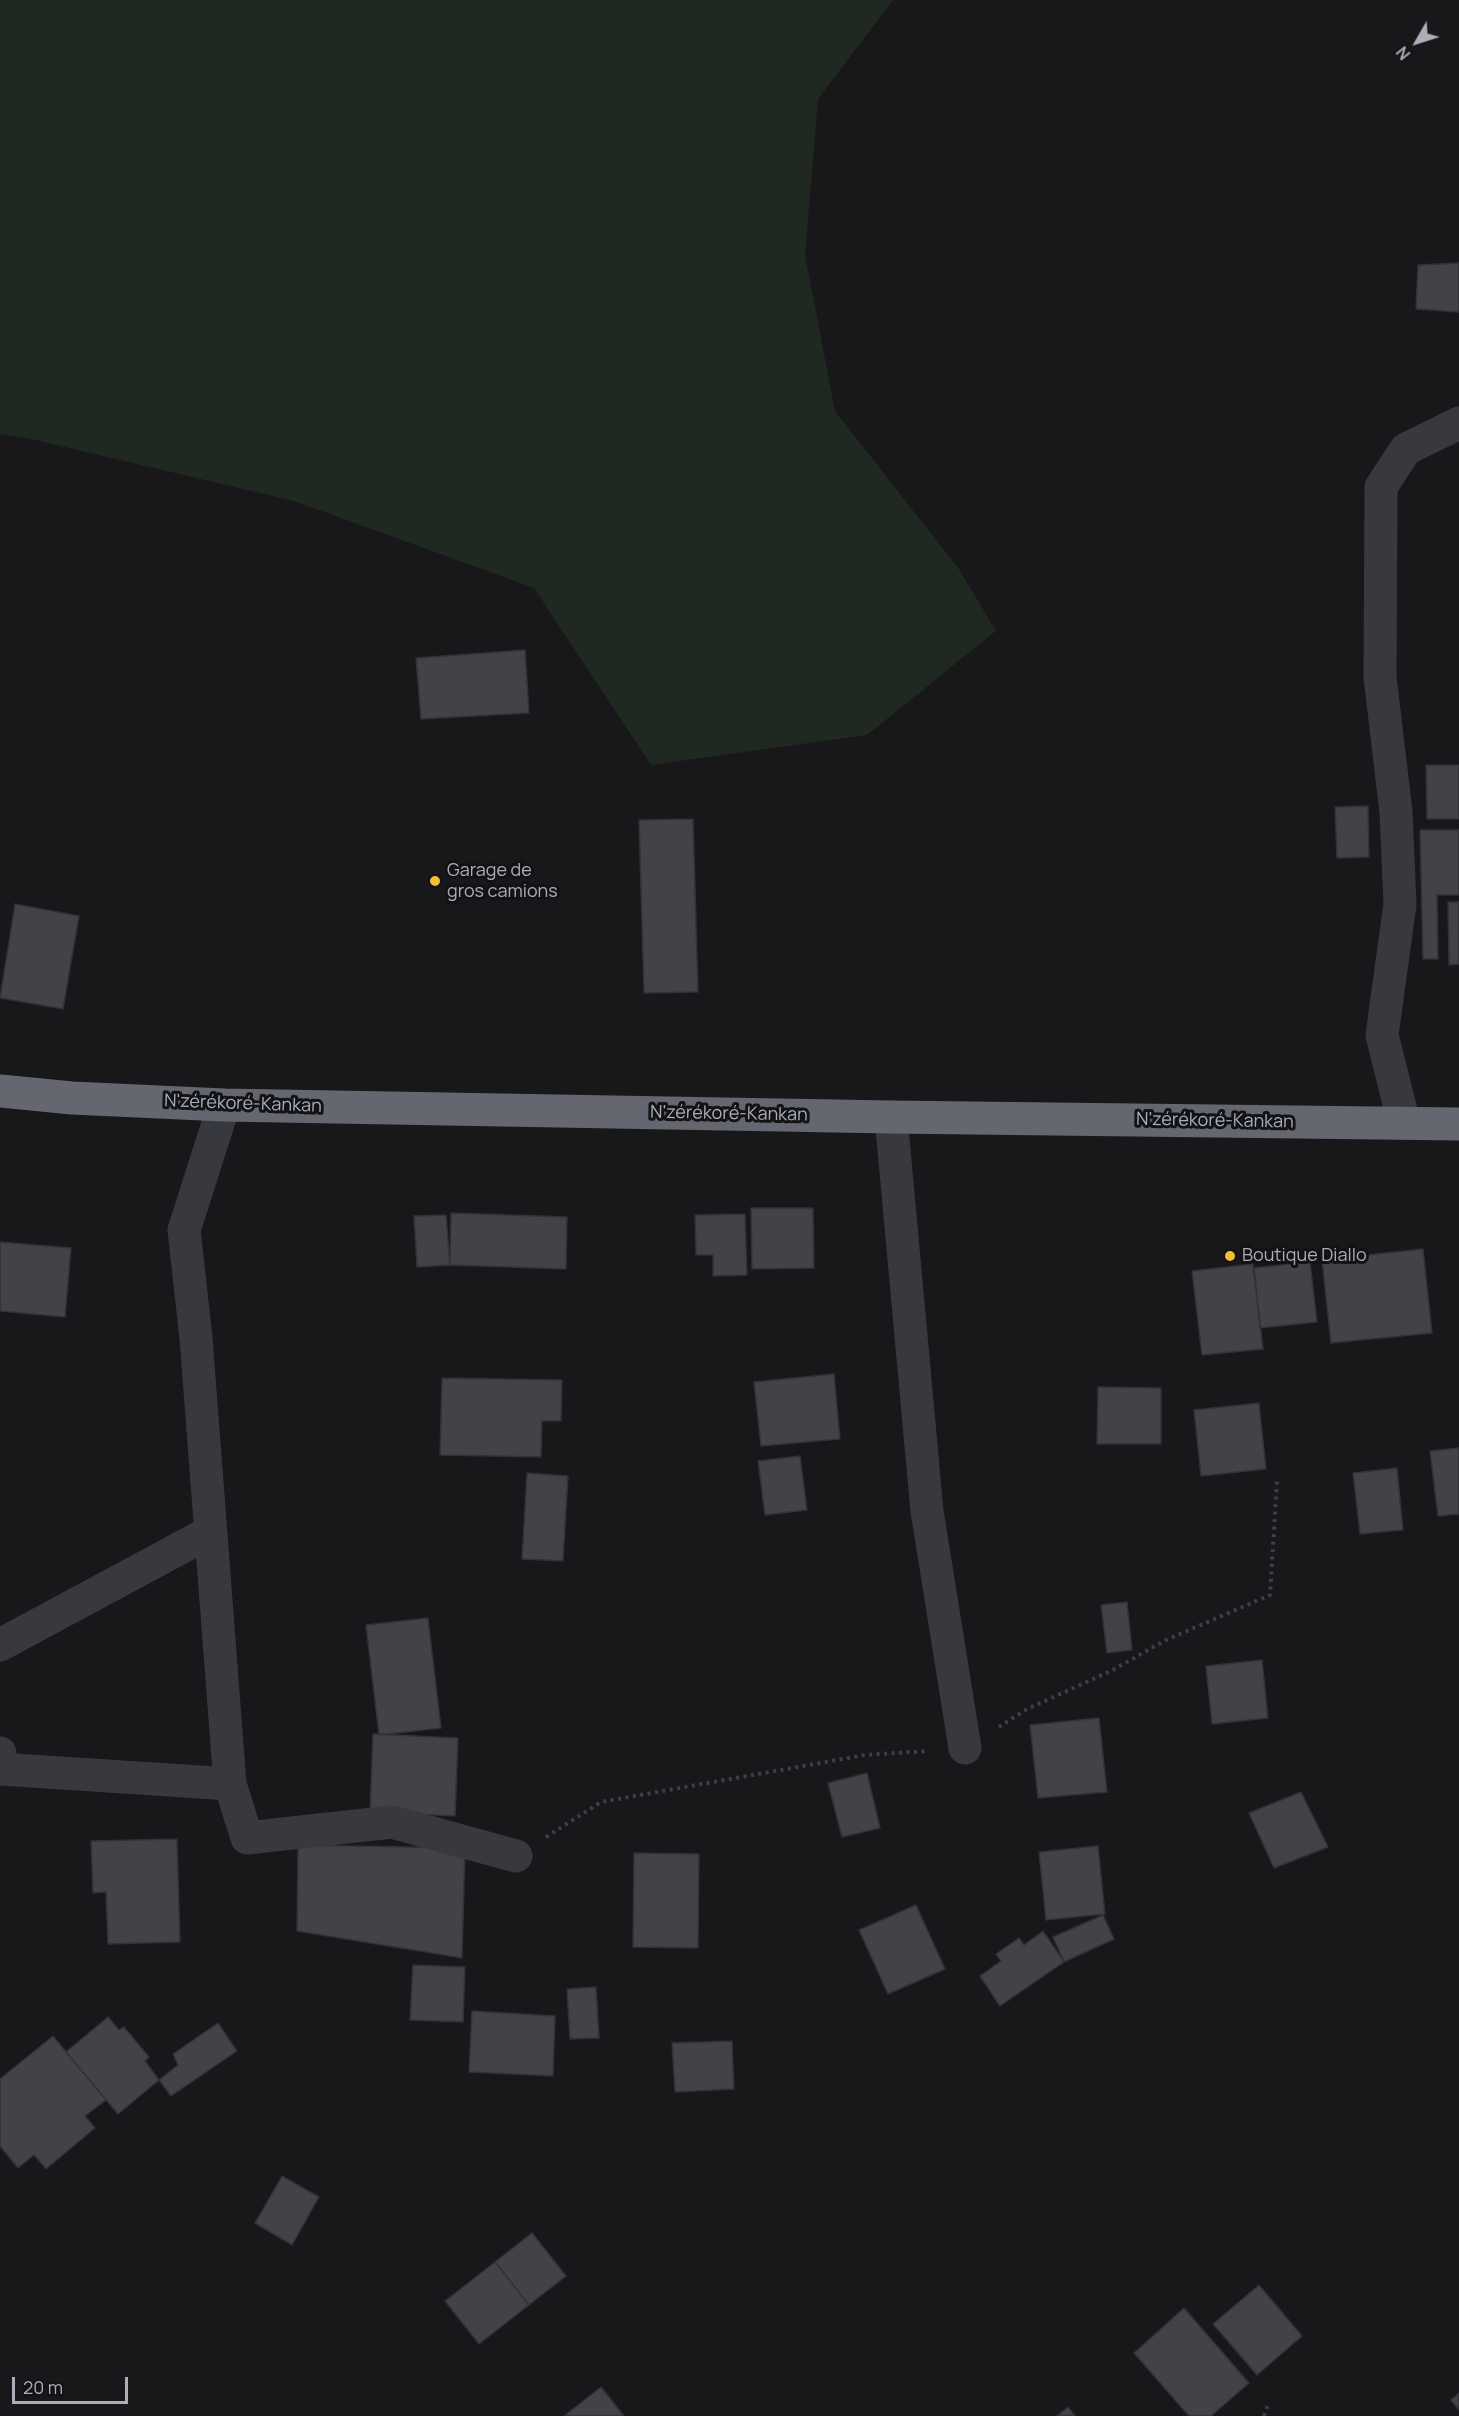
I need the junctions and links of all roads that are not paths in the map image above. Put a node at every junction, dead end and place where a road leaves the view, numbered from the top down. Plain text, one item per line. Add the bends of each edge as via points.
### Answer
1 (1459, 423) edge
2 (0, 1090) edge
3 (224, 1105) junction
4 (891, 1117) junction
5 (1404, 1123) junction
6 (1459, 1124) edge
7 (210, 1532) junction
8 (0, 1645) edge
9 (965, 1748) road end
10 (0, 1753) edge
11 (230, 1784) junction
12 (516, 1856) road end

1 - 5 street via 1406,449 1381,487 1380,677 1396,812 1400,904 1382,1035
2 - 3 highway, N'zérékoré-Kankan via 72,1098
3 - 4 highway, N'zérékoré-Kankan
3 - 7 street via 184,1230
4 - 5 highway, N'zérékoré-Kankan
4 - 9 street via 927,1511
5 - 6 highway, N'zérékoré-Kankan
7 - 8 street
7 - 11 street
10 - 11 street via 0,1769
11 - 12 street via 247,1838 392,1822

